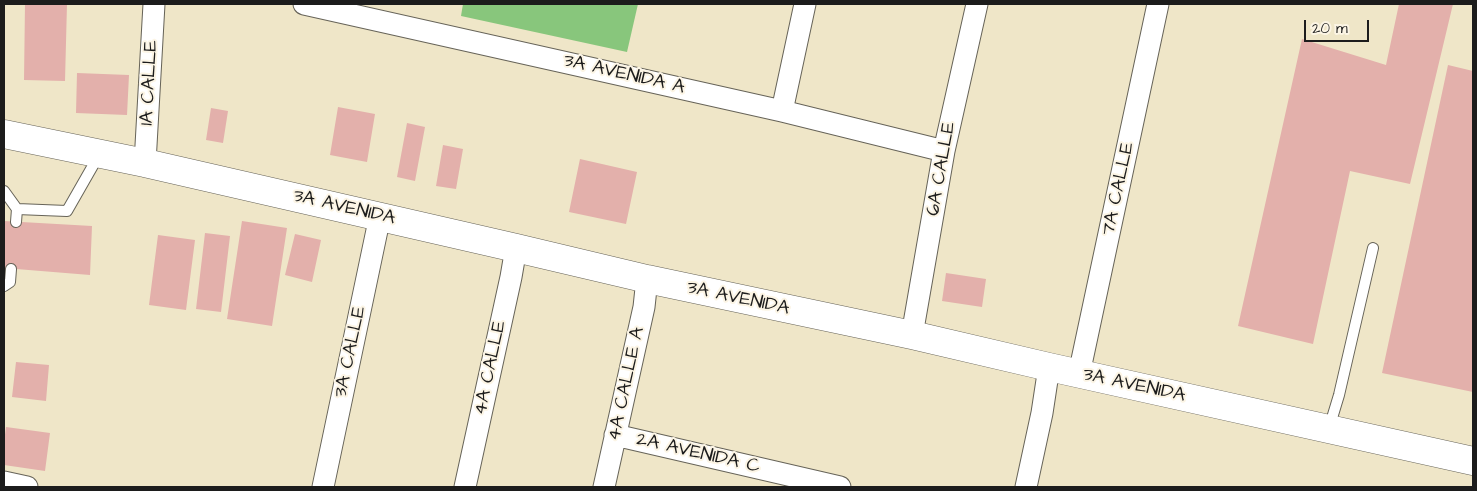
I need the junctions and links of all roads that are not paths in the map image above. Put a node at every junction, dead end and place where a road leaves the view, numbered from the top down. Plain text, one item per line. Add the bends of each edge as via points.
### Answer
1 (154, 4) edge
2 (805, 4) edge
3 (977, 4) edge
4 (1158, 4) edge
5 (316, 5) edge
6 (782, 111) junction
7 (4, 134) edge
8 (944, 151) junction
9 (100, 154) junction
10 (145, 163) junction
11 (4, 190) edge
12 (17, 209) junction
13 (380, 216) junction
14 (16, 222) dead end
15 (516, 248) junction
16 (1373, 248) dead end
17 (12, 269) dead end
18 (647, 279) junction
19 (4, 286) edge
20 (912, 335) junction
21 (1049, 367) junction
22 (1079, 374) junction
23 (1328, 429) junction
24 (615, 435) junction
25 (1473, 461) edge
26 (4, 482) edge
27 (27, 487) edge
28 (323, 487) edge
29 (465, 487) edge
30 (604, 487) edge
31 (840, 487) edge
32 (1026, 487) edge

1 - 10 street, 1A CALLE
2 - 6 street
3 - 8 street, 6A CALLE
4 - 22 street, 7A CALLE
5 - 6 street, 3A AVENIDA A
6 - 8 street, 3A AVENIDA A
7 - 9 main road, 3A AVENIDA
8 - 20 street, 6A CALLE
9 - 10 main road, 3A AVENIDA
9 - 12 lane via 67,211
10 - 13 main road, 3A AVENIDA
11 - 12 lane
12 - 14 lane
13 - 15 main road, 3A AVENIDA
13 - 28 street, 3A CALLE
15 - 18 main road, 3A AVENIDA
15 - 29 street, 4A CALLE
16 - 23 lane
17 - 19 lane via 10,282
18 - 20 main road, 3A AVENIDA
18 - 24 street, 4A CALLE A via 644,307
20 - 21 main road, 3A AVENIDA
21 - 22 main road, 3A AVENIDA
21 - 32 street
22 - 23 main road, 3A AVENIDA
23 - 25 main road, 3A AVENIDA
24 - 30 street, 4A CALLE A
24 - 31 street, 2A AVENIDA C
26 - 27 street

